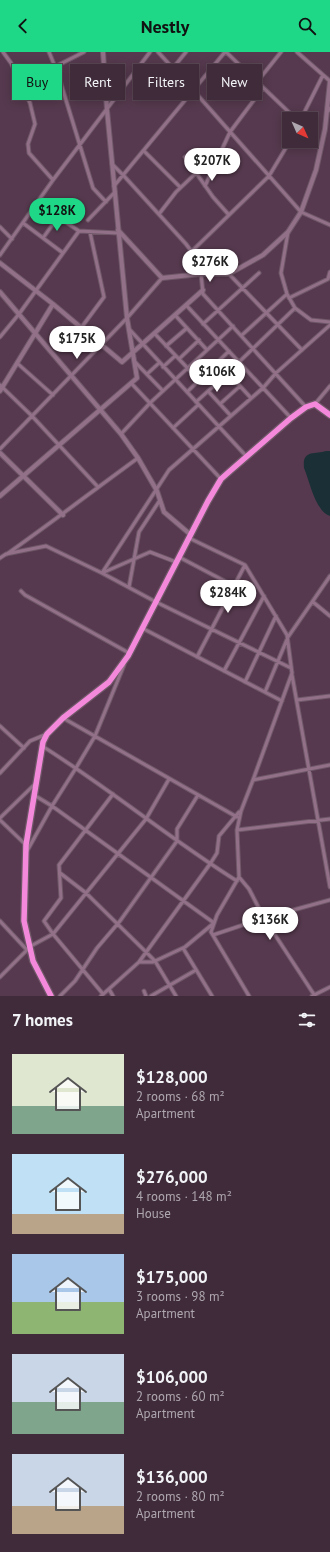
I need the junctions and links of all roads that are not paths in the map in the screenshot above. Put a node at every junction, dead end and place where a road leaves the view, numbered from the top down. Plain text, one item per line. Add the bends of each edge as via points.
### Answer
1 (3, 52) edge
2 (49, 52) edge
3 (84, 52) edge
4 (102, 52) edge
5 (150, 52) edge
6 (158, 52) edge
7 (186, 52) edge
8 (225, 52) edge
9 (281, 52) edge
10 (297, 52) edge
11 (54, 64) edge
12 (59, 64) edge
13 (169, 64) edge
14 (176, 64) edge
15 (238, 64) edge
16 (12, 67) edge
17 (323, 75) junction
18 (262, 76) edge
19 (330, 81) edge
20 (199, 85) edge
21 (62, 88) edge
22 (263, 88) joint
23 (199, 97) edge
24 (29, 100) edge
25 (187, 100) edge
26 (329, 109) edge
27 (107, 110) junction
28 (289, 112) edge
29 (304, 112) edge
30 (230, 132) junction
31 (80, 145) junction
32 (286, 148) edge
33 (144, 152) junction
34 (185, 157) dead end
35 (112, 164) junction
36 (196, 173) junction
37 (124, 176) junction
38 (269, 176) junction
39 (53, 180) junction
40 (114, 186) junction
41 (205, 186) junction
42 (180, 187) junction
43 (115, 192) junction
44 (106, 202) junction
45 (37, 203) junction
46 (301, 212) junction
47 (159, 214) junction
48 (229, 215) junction
49 (58, 218) junction
50 (88, 220) dead end
51 (23, 223) junction
52 (330, 225) edge
53 (0, 227) edge
54 (79, 231) junction
55 (118, 231) junction
56 (90, 232) junction
57 (288, 232) junction
58 (43, 238) junction
59 (12, 239) junction
60 (191, 252) junction
61 (63, 253) junction
62 (0, 255) edge
63 (0, 262) edge
64 (330, 272) edge
65 (259, 273) dead end
66 (201, 274) junction
67 (229, 274) junction
68 (162, 278) junction
69 (244, 288) junction
70 (203, 290) junction
71 (36, 291) junction
72 (0, 292) edge
73 (288, 296) junction
74 (53, 304) junction
75 (186, 305) junction
76 (295, 308) junction
77 (218, 310) junction
78 (267, 312) junction
79 (19, 314) junction
80 (175, 315) junction
81 (127, 318) junction
82 (330, 323) edge
83 (203, 324) junction
84 (277, 325) junction
85 (233, 326) junction
86 (81, 328) junction
87 (187, 328) junction
88 (129, 330) junction
89 (36, 333) junction
90 (154, 334) junction
91 (242, 335) junction
92 (0, 337) edge
93 (198, 340) junction
94 (218, 340) junction
95 (101, 345) junction
96 (143, 345) junction
97 (166, 346) junction
98 (253, 348) junction
99 (207, 350) junction
100 (302, 350) junction
101 (229, 351) junction
102 (133, 354) junction
103 (175, 356) junction
104 (178, 359) junction
105 (134, 361) junction
106 (159, 362) junction
107 (218, 362) junction
108 (239, 362) junction
109 (17, 363) junction
110 (163, 367) junction
111 (188, 368) junction
112 (228, 373) junction
113 (276, 373) junction
114 (147, 374) junction
115 (72, 376) junction
116 (175, 380) junction
117 (199, 380) junction
118 (132, 384) junction
119 (240, 386) junction
120 (330, 386) edge
121 (1, 388) edge
122 (263, 388) junction
123 (163, 391) junction
124 (208, 391) junction
125 (187, 392) junction
126 (53, 395) junction
127 (251, 398) junction
128 (150, 403) junction
129 (197, 404) junction
130 (220, 404) junction
131 (315, 404) junction
132 (306, 407) junction
133 (100, 410) junction
134 (330, 415) edge
135 (32, 416) junction
136 (232, 416) junction
137 (291, 418) junction
138 (219, 427) junction
139 (173, 428) junction
140 (121, 434) junction
141 (60, 445) junction
142 (0, 449) edge
143 (194, 450) junction
144 (0, 453) edge
145 (247, 457) junction
146 (138, 458) junction
147 (24, 476) junction
148 (221, 479) junction
149 (98, 487) junction
150 (156, 490) junction
151 (0, 496) edge
152 (160, 500) junction
153 (63, 515) junction
154 (190, 536) junction
155 (6, 554) junction
156 (0, 558) edge
157 (133, 559) junction
158 (178, 560) junction
159 (245, 565) junction
160 (102, 573) junction
161 (330, 576) edge
162 (234, 586) junction
163 (129, 587) junction
164 (21, 591) dead end
165 (264, 596) junction
166 (156, 602) junction
167 (313, 602) junction
168 (276, 616) junction
169 (330, 616) edge
170 (142, 628) junction
171 (212, 629) junction
172 (288, 638) junction
173 (239, 642) junction
174 (259, 652) junction
175 (128, 654) junction
176 (198, 657) junction
177 (278, 661) junction
178 (291, 668) junction
179 (224, 671) junction
180 (292, 673) junction
181 (245, 682) junction
182 (265, 692) junction
183 (330, 696) edge
184 (297, 700) junction
185 (282, 701) junction
186 (64, 718) junction
187 (0, 726) edge
188 (47, 734) junction
189 (95, 736) junction
190 (42, 746) junction
191 (24, 748) junction
192 (330, 765) edge
193 (76, 768) junction
194 (310, 769) junction
195 (0, 773) edge
196 (169, 778) junction
197 (254, 780) junction
198 (36, 782) junction
199 (113, 794) junction
200 (34, 795) junction
201 (198, 795) junction
202 (52, 806) junction
203 (238, 817) junction
204 (0, 819) edge
205 (146, 819) junction
206 (330, 819) edge
207 (319, 821) junction
208 (86, 830) junction
209 (238, 830) junction
210 (177, 841) junction
211 (26, 845) junction
212 (26, 854) junction
213 (118, 854) junction
214 (210, 864) junction
215 (60, 873) junction
216 (239, 877) junction
217 (151, 878) junction
218 (237, 881) junction
219 (330, 886) edge
220 (86, 893) junction
221 (330, 900) edge
222 (184, 902) junction
223 (264, 918) junction
224 (0, 921) edge
225 (214, 923) junction
226 (118, 924) junction
227 (53, 934) junction
228 (213, 935) junction
229 (28, 948) junction
230 (183, 948) junction
231 (146, 952) junction
232 (138, 962) junction
233 (155, 962) junction
234 (83, 969) junction
235 (196, 970) junction
236 (0, 978) edge
237 (170, 986) junction
238 (330, 987) edge
239 (109, 989) junction
240 (144, 991) dead end
241 (102, 995) edge
242 (51, 996) edge
243 (60, 996) edge
244 (113, 996) edge
245 (146, 996) edge
246 (151, 996) edge
247 (176, 996) edge
248 (212, 996) edge
249 (249, 996) edge
250 (314, 996) edge

1 - 16 street
2 - 11 street
3 - 12 street
4 - 27 street
5 - 27 street
6 - 13 street
7 - 14 street
8 - 15 street
8 - 20 street
9 - 18 street
10 - 17 street
17 - 19 street
17 - 29 street
19 - 26 street
21 - 31 street
22 - 28 street
22 - 30 street
23 - 30 street
24 - 39 street via 35,124 28,144 28,153
25 - 33 street
26 - 46 street via 316,170
27 - 31 street
27 - 35 street
30 - 38 street
30 - 41 street
31 - 39 street
31 - 44 street via 92,188
32 - 38 street
33 - 37 street
33 - 42 street
34 - 36 street
35 - 37 street
35 - 40 street
36 - 41 street
36 - 42 street
37 - 40 street
37 - 47 street
38 - 46 street
38 - 48 street
39 - 45 street
40 - 43 street
41 - 48 street
42 - 47 street
43 - 44 street
43 - 55 street
44 - 50 street
45 - 49 street
45 - 51 street
46 - 52 street
46 - 57 street
47 - 60 street
48 - 60 street
49 - 54 street
49 - 58 street
51 - 58 street
51 - 59 street
53 - 59 street
54 - 56 street
54 - 61 street
55 - 56 street
55 - 68 street
55 - 81 street
56 - 86 street via 104,297
57 - 67 street via 264,255
57 - 73 street via 281,273
58 - 61 street
59 - 62 street
60 - 66 street via 200,263
61 - 71 street
63 - 71 street
64 - 73 street via 328,279
65 - 69 street
66 - 67 street
66 - 68 street
66 - 70 street
67 - 69 street
68 - 81 street
69 - 77 street
69 - 78 street
70 - 75 street
70 - 77 street
71 - 74 street
71 - 79 street
72 - 79 street
73 - 76 street
73 - 78 street
74 - 86 street
74 - 89 street
75 - 80 street
75 - 83 street
76 - 82 street via 311,320
76 - 84 street
77 - 83 street
77 - 85 street
78 - 84 street
78 - 91 street
79 - 89 street
79 - 92 street
80 - 87 street
80 - 90 street
81 - 88 street
81 - 95 street
82 - 100 street
83 - 94 street
84 - 98 street
84 - 100 street
85 - 91 street
85 - 94 street
86 - 95 street
87 - 93 street
87 - 97 street
88 - 96 street
88 - 102 street
89 - 109 street
89 - 115 street
90 - 96 street
90 - 97 street
91 - 98 street
93 - 99 street
93 - 104 street
94 - 99 street
94 - 101 street
95 - 102 street via 122,362
95 - 115 street
96 - 102 street
96 - 106 street
97 - 103 street
98 - 108 street
98 - 113 street
99 - 111 street
100 - 113 street
101 - 107 street
101 - 108 street
102 - 105 street
103 - 104 street
103 - 110 street
104 - 111 street
105 - 114 street
105 - 118 street via 137,378
106 - 110 street
106 - 114 street
107 - 112 street
107 - 117 street
108 - 122 street
109 - 121 street
109 - 126 street
110 - 116 street
111 - 116 street
111 - 117 street
112 - 119 street
112 - 124 street
113 - 122 street
113 - 132 street
114 - 123 street
115 - 126 street
115 - 133 street
116 - 123 street
116 - 125 street
117 - 125 street
118 - 128 street
118 - 133 street
119 - 127 street
119 - 130 street
120 - 131 street
121 - 135 street
122 - 127 street
122 - 137 street
123 - 128 street
124 - 129 street
124 - 130 street
125 - 129 street
126 - 135 street
127 - 136 street
128 - 139 street
128 - 140 street
129 - 138 street
129 - 139 street
130 - 136 street
131 - 132 highway
131 - 134 highway
132 - 137 highway
133 - 140 street
133 - 141 street
135 - 141 street
135 - 142 street
136 - 138 street
137 - 145 highway
138 - 143 street
138 - 145 street
139 - 143 street
140 - 146 street
141 - 147 street
141 - 149 street
143 - 148 street
143 - 150 street via 169,470
144 - 147 street
145 - 148 highway
146 - 149 street
146 - 150 street
147 - 151 street
147 - 153 street
148 - 154 highway
149 - 153 street
150 - 152 street
150 - 160 street
152 - 154 street via 164,512
152 - 157 street via 139,532
153 - 155 street
154 - 158 highway
154 - 159 street
155 - 156 street
155 - 160 street via 46,546
157 - 158 street via 150,552
157 - 160 street
157 - 163 street
158 - 162 street
158 - 166 highway
159 - 162 street
159 - 165 street
160 - 163 street
161 - 167 street
162 - 171 street
163 - 166 street
164 - 175 street
165 - 168 street
165 - 173 street
166 - 170 highway
166 - 171 street
167 - 169 street
167 - 172 street
168 - 172 street
168 - 174 street
170 - 175 highway
170 - 176 street
171 - 173 street
171 - 176 street
172 - 177 street
172 - 178 street
173 - 174 street
173 - 179 street
174 - 177 street
174 - 181 street
175 - 186 highway via 109,682
175 - 189 street
176 - 179 street
177 - 178 street
177 - 182 street
178 - 180 street
179 - 181 street
180 - 184 street
180 - 185 street
181 - 182 street
182 - 185 street
183 - 184 street
184 - 194 street
185 - 197 street
186 - 188 highway
186 - 189 street
187 - 191 street
188 - 190 highway
188 - 191 street via 30,741
189 - 193 street
189 - 196 street
190 - 193 street
190 - 198 highway
191 - 195 street
192 - 194 street
193 - 199 street
193 - 202 street
194 - 197 street
194 - 207 street
196 - 201 street
196 - 205 street
197 - 203 street
198 - 200 highway
198 - 204 street
199 - 205 street
199 - 208 street
200 - 202 street
200 - 211 highway
201 - 203 street
201 - 210 street via 177,829
202 - 208 street
202 - 212 street
203 - 209 street
203 - 214 street via 219,836 217,853
204 - 211 street
205 - 210 street
205 - 213 street
206 - 207 street
207 - 209 street
207 - 219 street
208 - 213 street
208 - 215 street via 59,865
209 - 216 street
210 - 214 street
210 - 217 street
211 - 212 highway
212 - 229 highway via 24,921
213 - 217 street
213 - 220 street
214 - 218 street
214 - 222 street
215 - 220 street
215 - 227 street via 61,898 44,921
216 - 218 street
216 - 223 street via 249,889
217 - 222 street
217 - 226 street
218 - 225 street
220 - 226 street
220 - 227 street
221 - 223 street
222 - 225 street
222 - 231 street
223 - 228 street
223 - 250 street
224 - 229 street
225 - 228 street via 211,932
225 - 230 street
226 - 231 street
226 - 234 street
227 - 229 street
227 - 234 street
228 - 249 street
229 - 236 street
229 - 242 highway via 39,976
230 - 233 street
230 - 235 street
231 - 232 street
231 - 233 street
232 - 233 street
232 - 239 street
233 - 237 street
234 - 241 street
234 - 243 street
235 - 237 street
235 - 248 street
237 - 246 street
237 - 247 street
238 - 250 street
239 - 241 street
239 - 244 street
240 - 245 street

